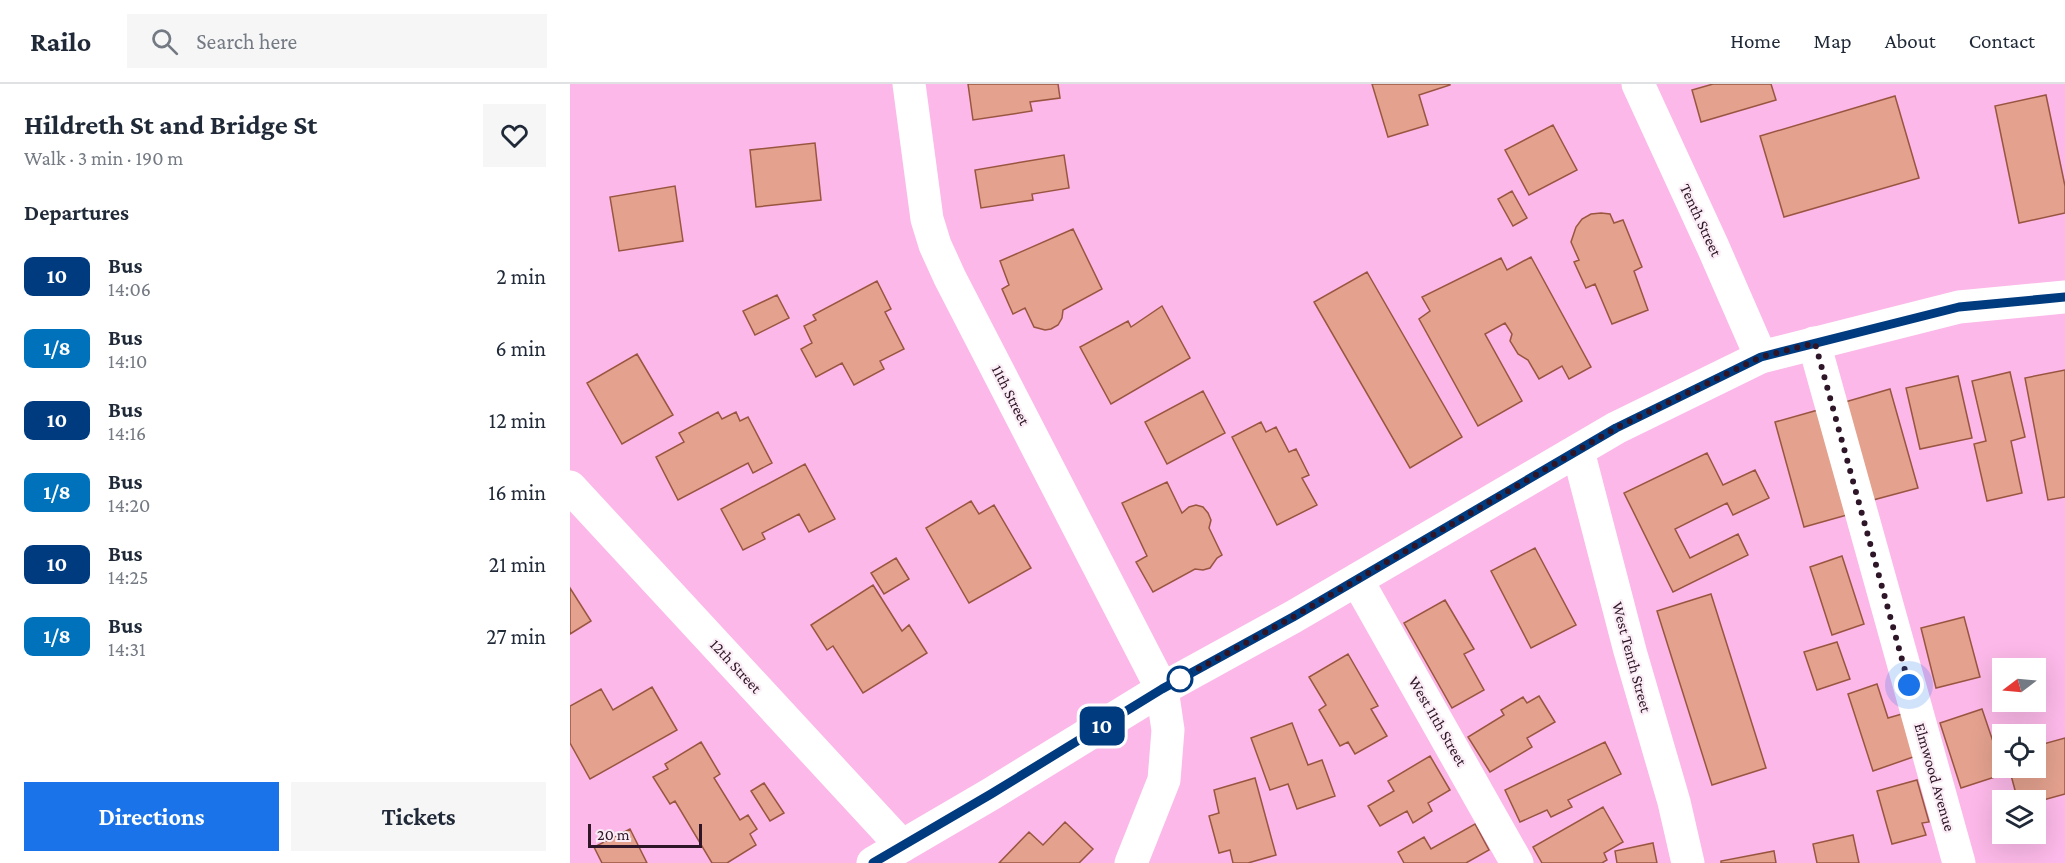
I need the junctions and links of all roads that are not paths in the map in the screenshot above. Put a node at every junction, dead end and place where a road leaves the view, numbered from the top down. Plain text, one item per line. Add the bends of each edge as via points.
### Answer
1 (909, 84) edge
2 (1638, 84) edge
3 (2065, 297) edge
4 (1815, 343) junction
5 (1761, 357) junction
6 (1578, 451) junction
7 (570, 487) edge
8 (1357, 580) junction
9 (1162, 689) junction
10 (902, 846) junction
11 (1515, 862) edge
12 (873, 863) edge
13 (1131, 863) edge
14 (1688, 863) edge
15 (1959, 863) edge

1 - 9 street, 11th Street via 927,219 935,245
2 - 5 street, Tenth Street
3 - 4 street via 1959,307
4 - 5 street
4 - 15 street, Elmwood Avenue
5 - 6 street via 1616,428
6 - 8 street
6 - 14 street, West Tenth Street
7 - 10 street, 12th Street
8 - 9 street
8 - 11 street, West 11th Street
9 - 10 street
9 - 13 street, 11th Street via 1168,730 1164,780
10 - 12 street

